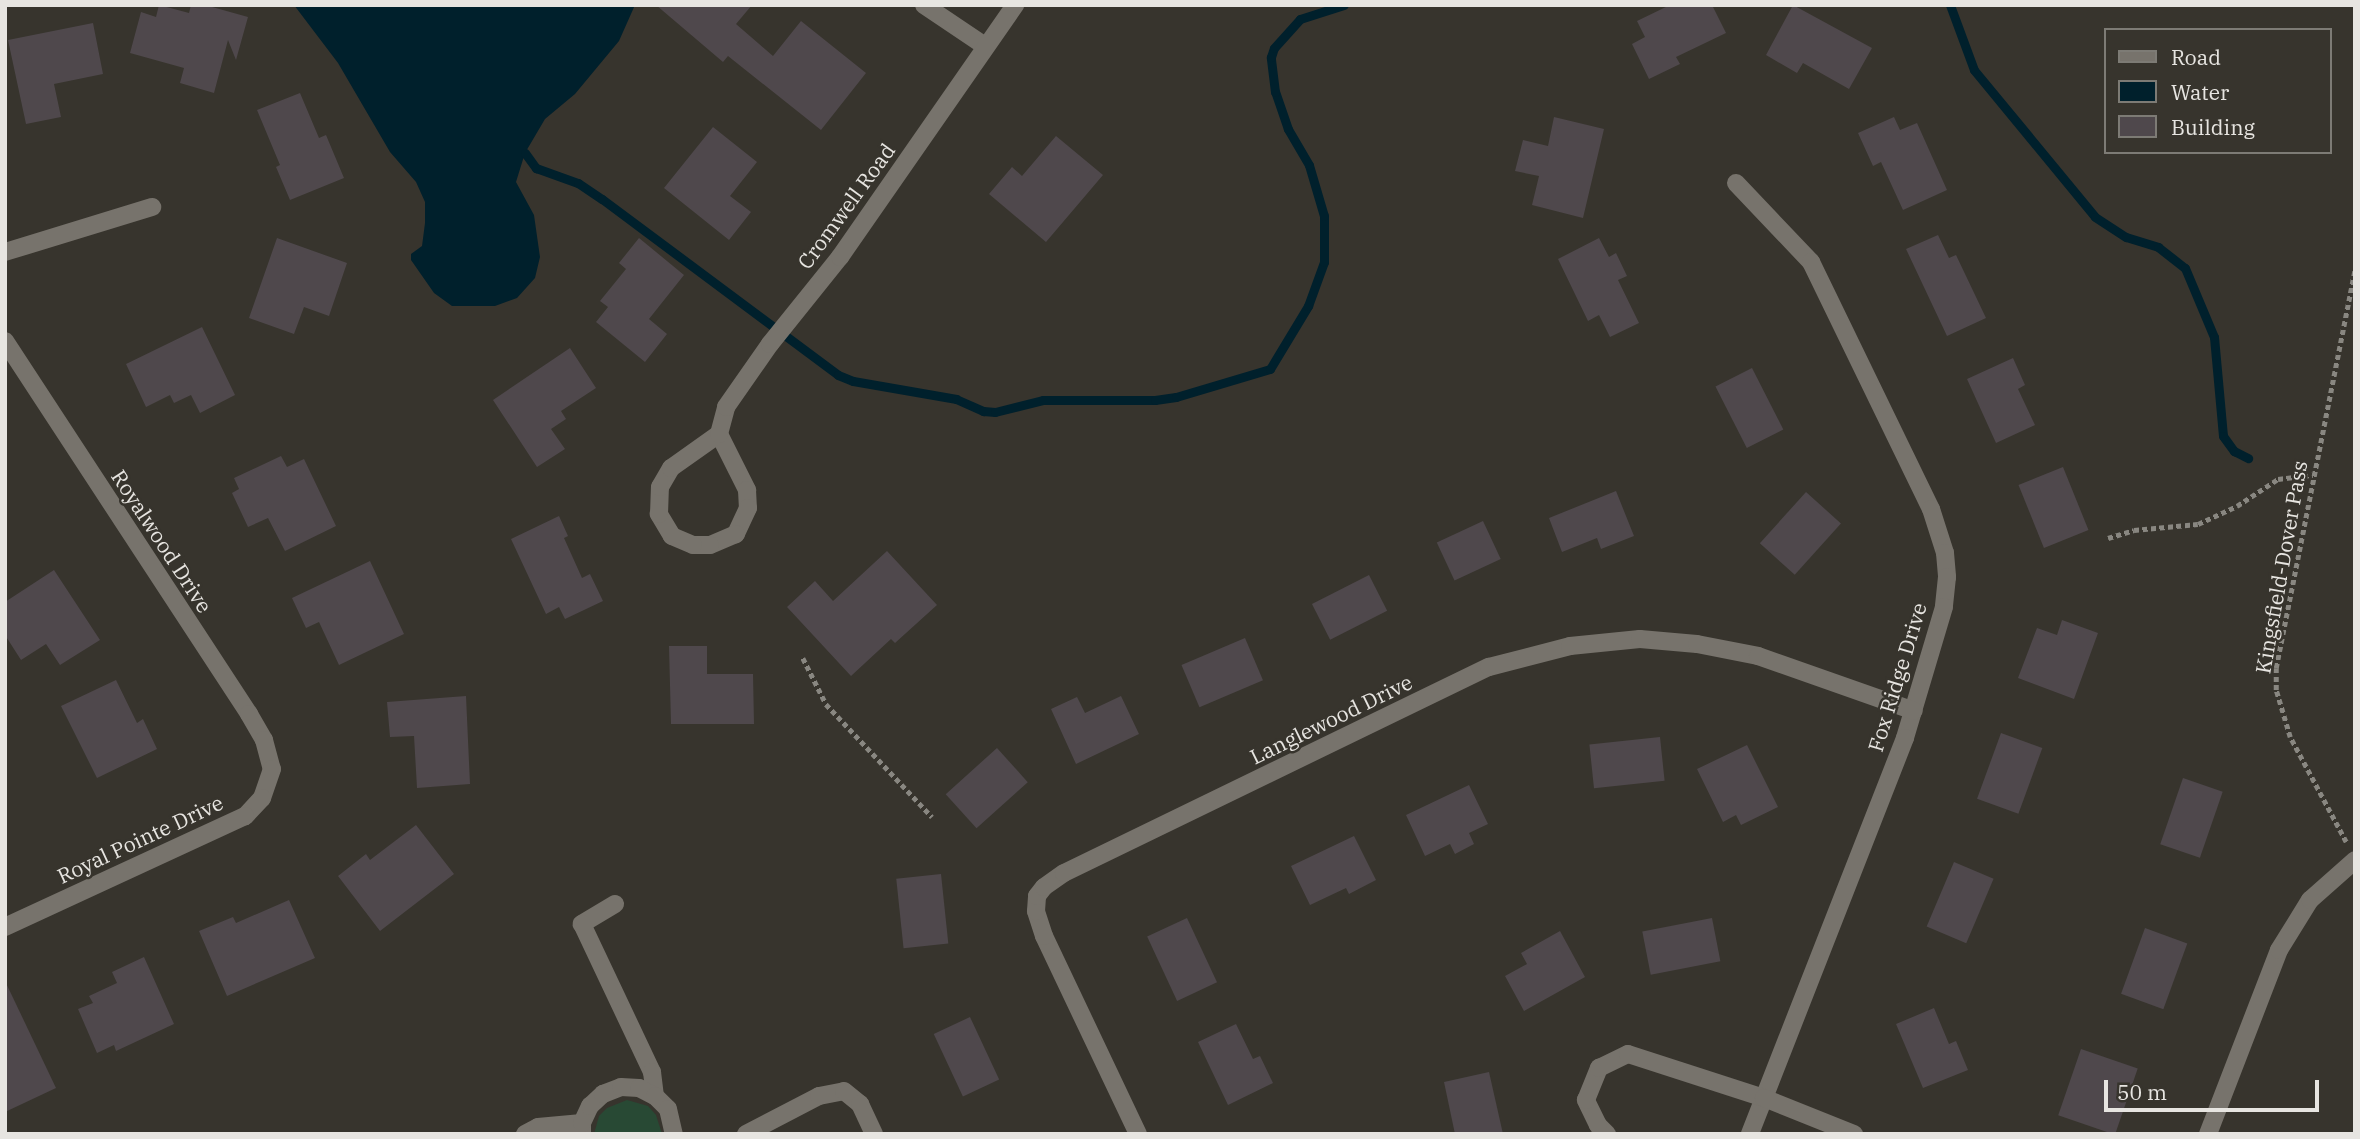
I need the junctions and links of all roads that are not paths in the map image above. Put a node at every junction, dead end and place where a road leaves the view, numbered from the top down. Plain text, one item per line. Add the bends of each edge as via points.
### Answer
1 (924, 5) edge
2 (1015, 5) edge
3 (985, 46) junction
4 (1736, 183) dead end
5 (152, 207) dead end
6 (5, 253) edge
7 (5, 341) edge
8 (719, 435) junction
9 (1914, 711) junction
10 (272, 769) joint
11 (2352, 853) edge
12 (615, 904) dead end
13 (5, 927) edge
14 (655, 1096) junction
15 (1764, 1098) junction
16 (582, 1128) edge
17 (524, 1134) edge
18 (674, 1134) edge
19 (746, 1134) edge
20 (874, 1134) edge
21 (1138, 1134) edge
22 (1607, 1134) edge
23 (1750, 1134) edge
24 (1854, 1134) edge
25 (2208, 1134) edge

1 - 3 street
2 - 3 street, Cromwell Road
3 - 8 street, Cromwell Road via 840,257 726,407
4 - 9 street, Fox Ridge Drive via 1811,262 1931,509 1945,553 1947,577 1944,607
5 - 6 street
7 - 10 street, Royalwood Drive via 249,714 264,740
8 - 8 street via 671,468 660,487 659,514 672,536 693,545 710,545 736,534 748,508 747,489
9 - 15 street, Fox Ridge Drive
9 - 21 street, Langlewood Drive via 1758,656 1697,643 1640,639 1570,646 1489,667 1064,873 1037,896 1036,911
10 - 13 street, Royal Pointe Drive via 262,798 245,816
11 - 25 street via 2310,900 2279,950
12 - 14 street via 582,924 652,1072
14 - 16 street via 639,1088 621,1087 603,1094 590,1106
14 - 18 street via 668,1109
15 - 22 street via 1628,1054 1599,1068 1586,1100
15 - 23 street, Fox Ridge Drive
15 - 24 street
16 - 17 street via 538,1127
19 - 20 street via 819,1097 844,1091 860,1104

